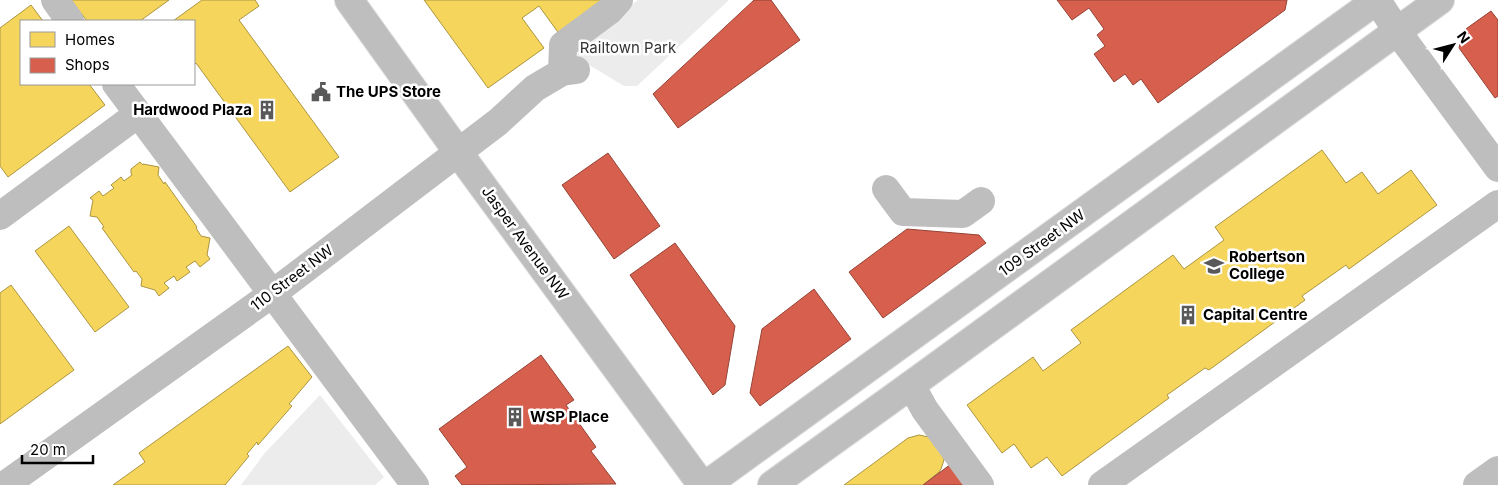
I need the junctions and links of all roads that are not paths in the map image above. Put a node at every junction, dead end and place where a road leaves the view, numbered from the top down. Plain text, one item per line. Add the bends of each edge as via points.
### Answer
1 (55, 0) edge
2 (349, 0) edge
3 (619, 0) edge
4 (1377, 0) edge
5 (1440, 0) edge
6 (69, 20) edge
7 (1397, 31) junction
8 (117, 85) edge
9 (138, 114) junction
10 (458, 152) junction
11 (1498, 168) edge
12 (886, 189) dead end
13 (981, 201) dead end
14 (1498, 204) edge
15 (0, 216) edge
16 (272, 294) junction
17 (911, 385) junction
18 (404, 481) edge
19 (5, 485) edge
20 (702, 485) edge
21 (706, 485) edge
22 (772, 485) edge
23 (980, 485) edge
24 (1102, 485) edge

1 - 6 main road
2 - 10 main road, Jasper Avenue NW
3 - 10 main road, 110 Street NW via 564,45 569,71 535,88
4 - 7 main road
4 - 21 main road, 109 Street NW
5 - 7 main road
7 - 11 main road
7 - 17 main road
8 - 9 main road
9 - 15 main road
9 - 16 main road
10 - 16 main road, 110 Street NW
10 - 20 main road, Jasper Avenue NW
12 - 13 main road via 903,212 963,214
14 - 24 main road
16 - 18 main road
16 - 19 main road, 110 Street NW
17 - 22 main road
17 - 23 main road via 925,410

